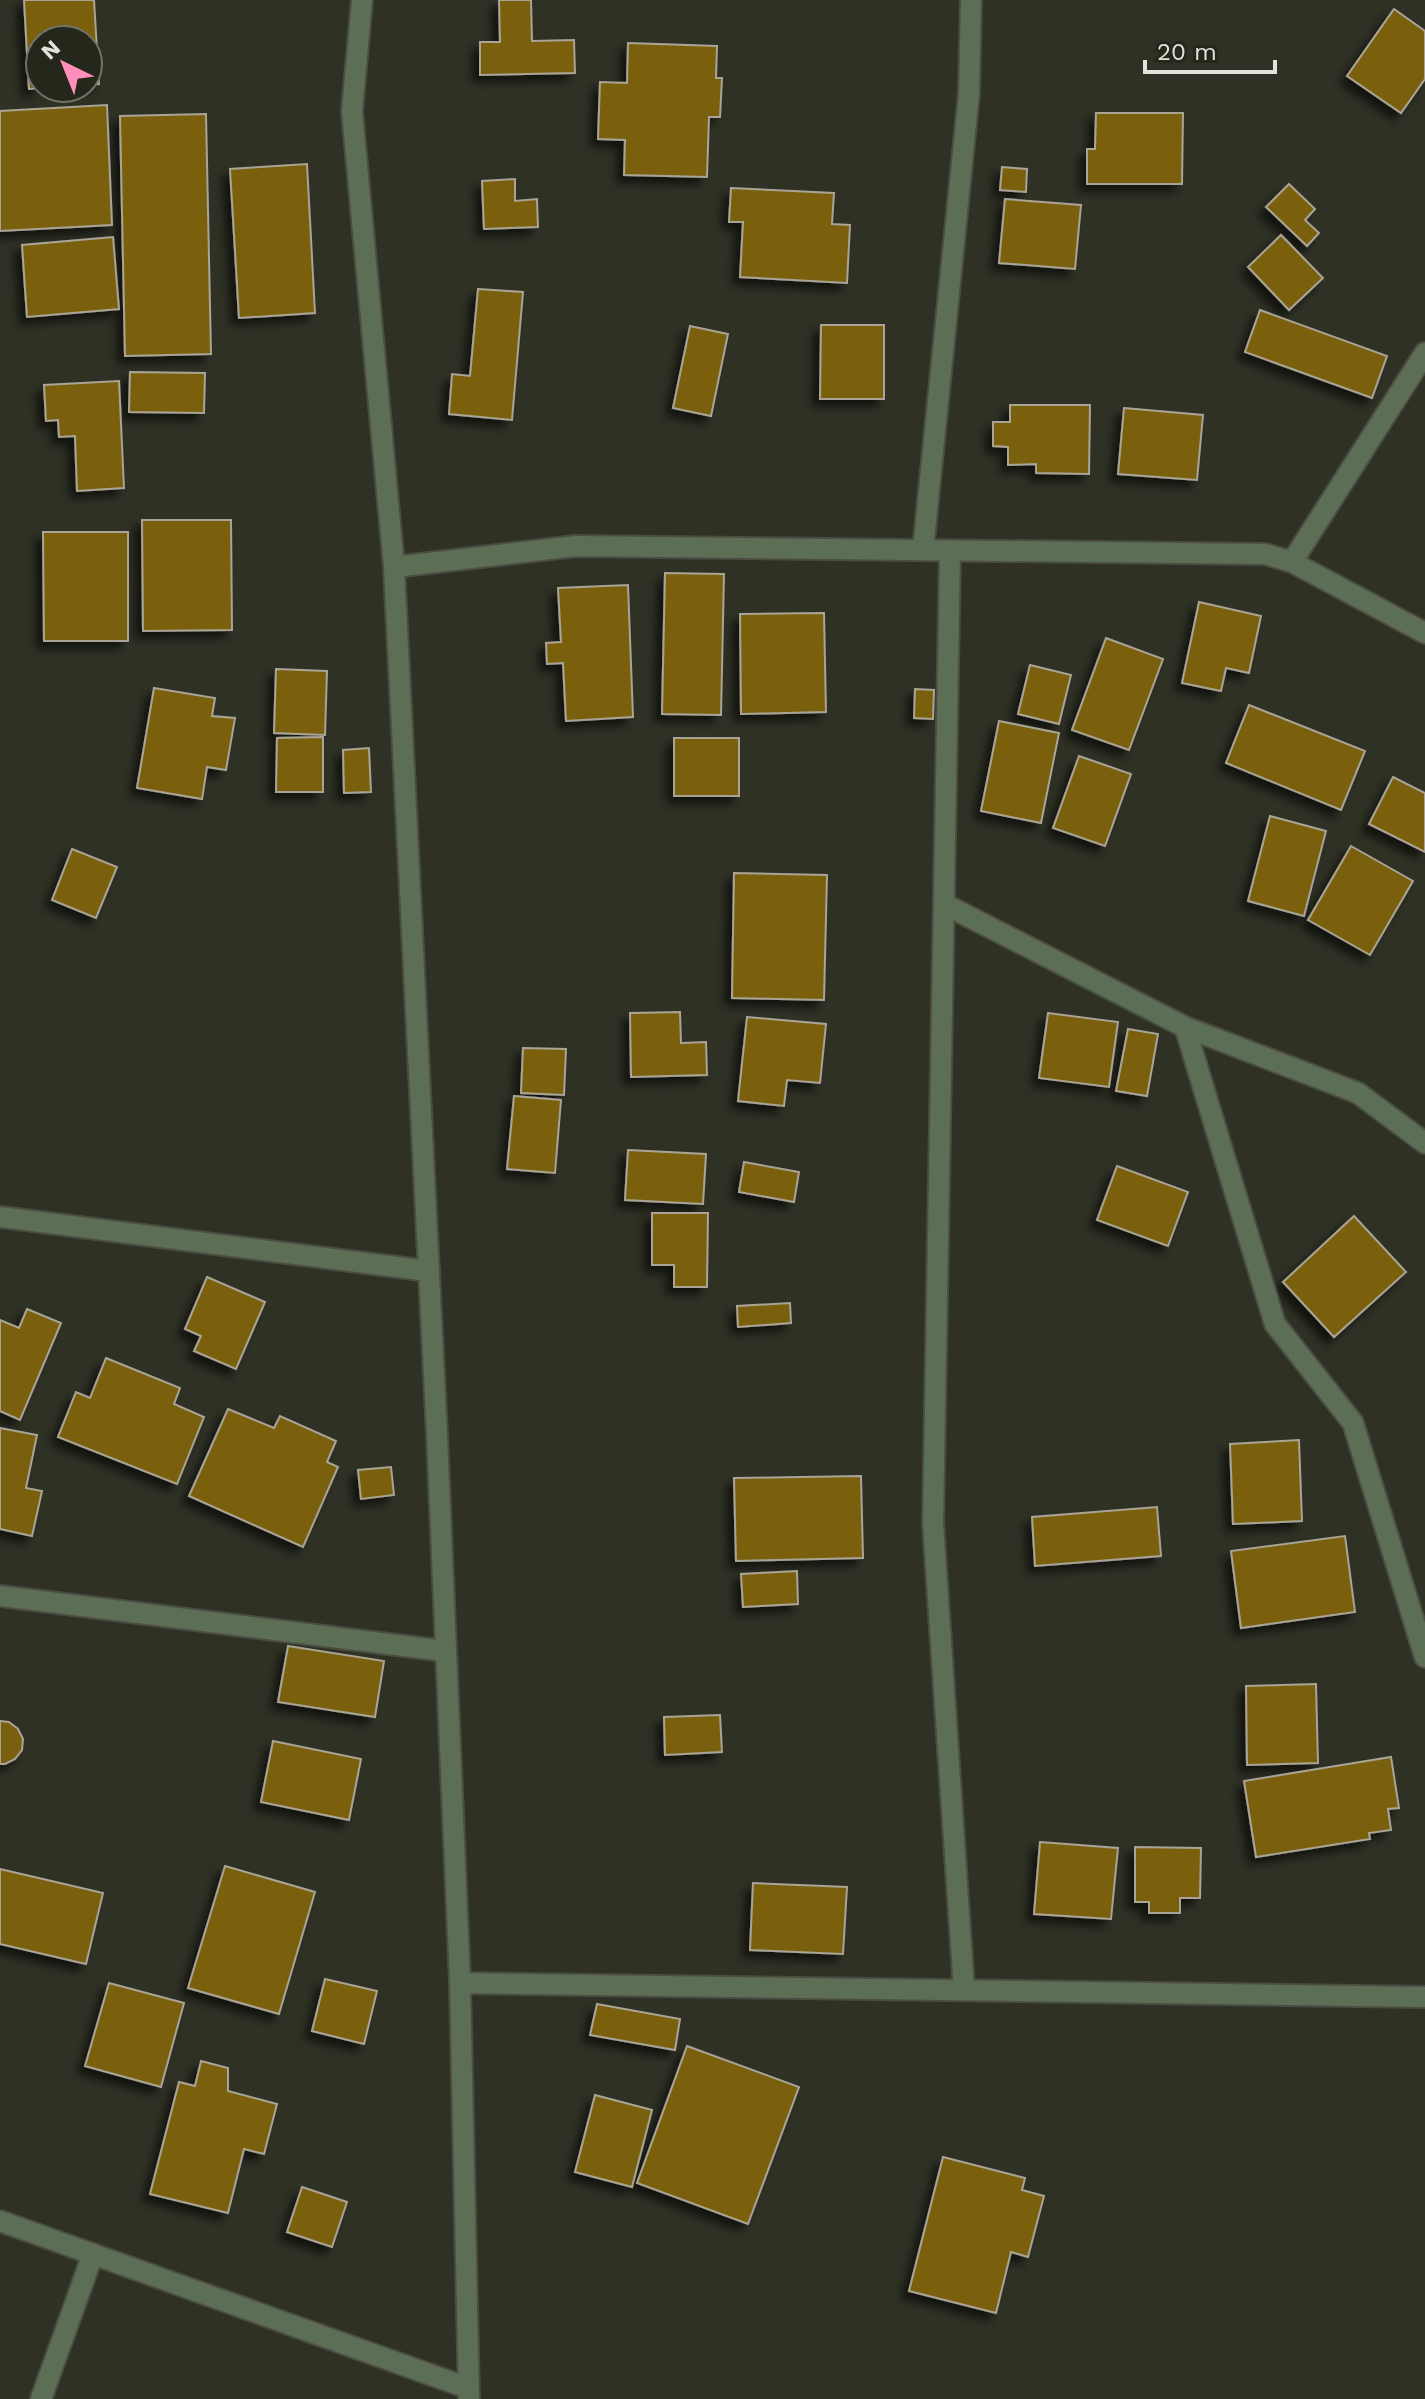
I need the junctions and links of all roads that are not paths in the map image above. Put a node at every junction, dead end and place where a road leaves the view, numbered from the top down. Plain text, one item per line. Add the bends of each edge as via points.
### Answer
1 (362, 0) edge
2 (971, 0) edge
3 (1425, 353) edge
4 (923, 550) junction
5 (950, 551) junction
6 (1292, 562) junction
7 (394, 567) junction
8 (1425, 633) edge
9 (944, 904) junction
10 (1185, 1027) junction
11 (1425, 1143) edge
12 (0, 1217) edge
13 (429, 1271) junction
14 (0, 1596) edge
15 (445, 1651) junction
16 (1425, 1657) edge
17 (460, 1983) junction
18 (964, 1990) junction
19 (1425, 1997) edge
20 (0, 2221) edge
21 (93, 2254) junction
22 (468, 2394) edge
23 (41, 2399) edge

1 - 7 street via 352,111
2 - 4 street via 969,93
3 - 6 street
4 - 5 street
4 - 7 street via 576,546
5 - 6 street via 1265,554
5 - 9 street
6 - 8 street
7 - 13 street
9 - 10 street
9 - 18 street via 933,1523
10 - 11 street via 1358,1093
10 - 16 street via 1275,1324 1353,1423
12 - 13 street
13 - 15 street
14 - 15 street
15 - 17 street
17 - 18 street
17 - 22 street
18 - 19 street
20 - 21 street
21 - 22 street
21 - 23 street

